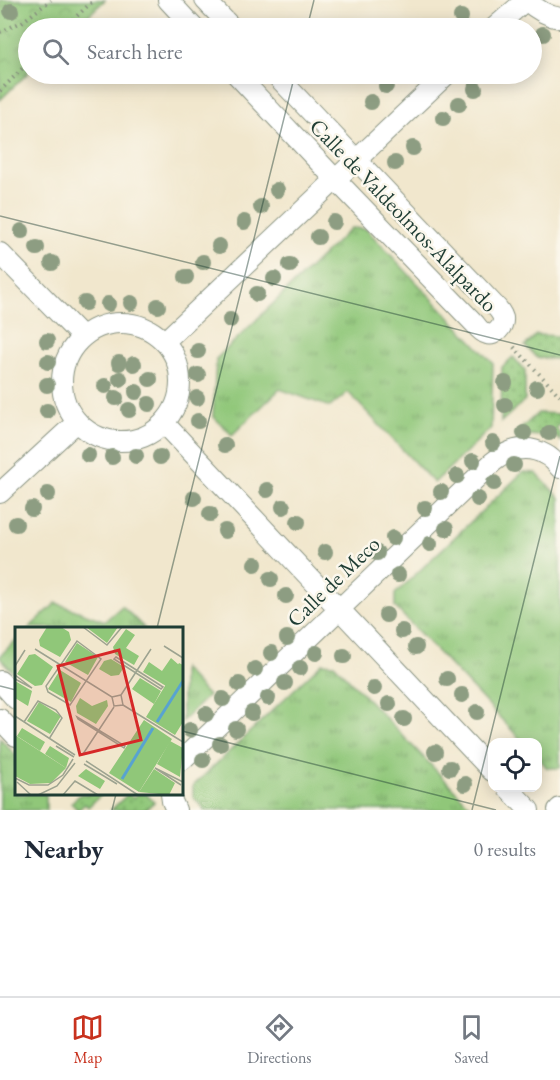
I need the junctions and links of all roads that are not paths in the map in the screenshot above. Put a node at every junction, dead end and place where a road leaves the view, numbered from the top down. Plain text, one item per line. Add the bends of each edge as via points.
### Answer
1 (168, 0) edge
2 (205, 0) edge
3 (526, 0) edge
4 (185, 18) edge
5 (222, 18) edge
6 (505, 18) edge
7 (560, 18) edge
8 (245, 84) edge
9 (284, 84) edge
10 (436, 84) edge
11 (356, 159) junction
12 (336, 180) junction
13 (0, 253) edge
14 (82, 337) junction
15 (165, 341) junction
16 (77, 422) junction
17 (164, 423) junction
18 (560, 468) edge
19 (0, 493) edge
20 (339, 608) junction
21 (0, 681) edge
22 (15, 698) edge
23 (0, 719) edge
24 (15, 735) edge
25 (183, 759) edge
26 (488, 767) edge
27 (512, 792) edge
28 (171, 795) edge
29 (176, 810) edge
30 (529, 810) edge

1 - 4 street
2 - 5 street
3 - 6 street
3 - 7 street via 538,10
8 - 12 street, Calle de Valdeolmos-Alalpardo
9 - 11 street, Calle de Valdeolmos-Alalpardo
10 - 11 street
11 - 12 street
11 - 12 street, Calle de Valdeolmos-Alalpardo via 498,309 503,316 498,330 492,335 485,334
12 - 15 street
13 - 14 street
14 - 15 street via 115,323 150,330
14 - 16 street via 67,359 62,385 64,398
15 - 17 street via 174,353 181,382 179,397
16 - 17 street via 97,436 121,441 144,436
16 - 19 street
17 - 20 street
18 - 20 street, Calle de Meco via 537,451 512,450 503,454
20 - 25 street, Calle de Meco
20 - 26 street
21 - 22 street
23 - 24 street
27 - 30 street
28 - 29 street

